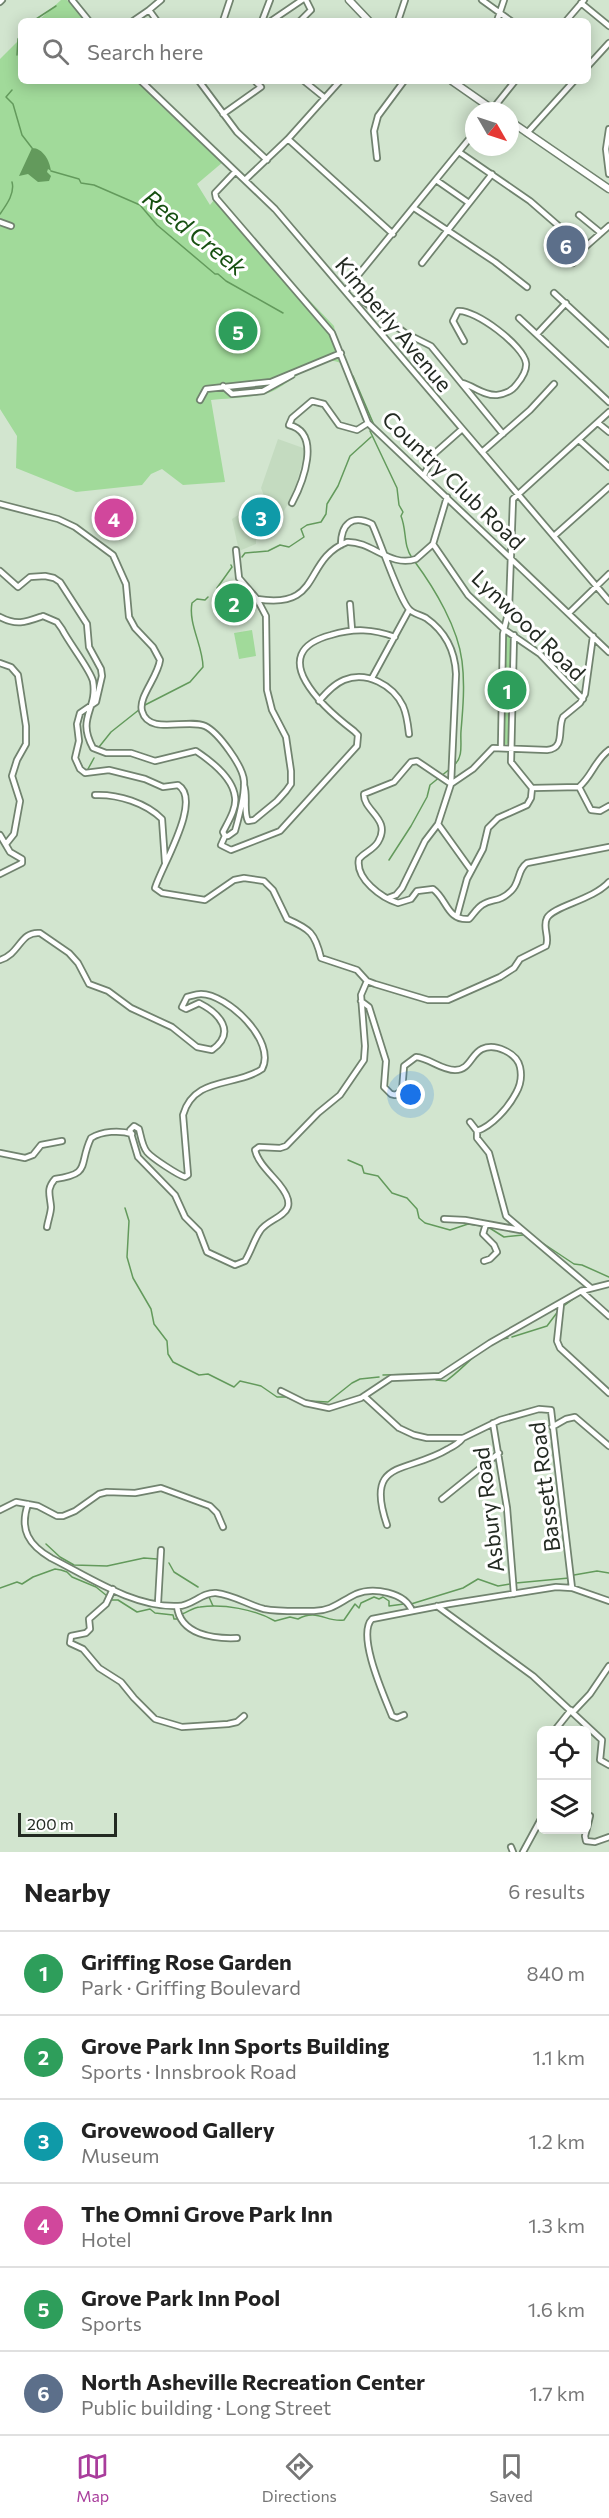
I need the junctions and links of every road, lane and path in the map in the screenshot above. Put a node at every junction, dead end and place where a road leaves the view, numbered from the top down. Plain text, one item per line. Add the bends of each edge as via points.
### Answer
1 (72, 0) edge
2 (161, 0) edge
3 (230, 0) edge
4 (270, 0) edge
5 (304, 0) edge
6 (349, 0) edge
7 (405, 0) edge
8 (482, 0) edge
9 (504, 0) edge
10 (583, 2) edge
11 (149, 10) junction
12 (500, 13) junction
13 (87, 18) edge
14 (137, 18) edge
15 (155, 18) edge
16 (225, 18) edge
17 (263, 18) edge
18 (276, 18) edge
19 (302, 18) edge
20 (366, 18) edge
21 (399, 18) edge
22 (498, 18) edge
23 (508, 18) edge
24 (569, 18) edge
25 (609, 26) edge
26 (609, 43) edge
27 (591, 63) edge
28 (144, 84) edge
29 (201, 84) edge
30 (258, 84) edge
31 (308, 84) edge
32 (337, 84) edge
33 (402, 84) edge
34 (457, 84) edge
35 (513, 84) edge
36 (571, 84) edge
37 (325, 98) junction
38 (482, 102) edge
39 (499, 102) edge
40 (223, 114) junction
41 (519, 127) edge
42 (609, 129) edge
43 (527, 133) junction
44 (288, 139) junction
45 (465, 144) edge
46 (608, 149) edge
47 (459, 152) junction
48 (377, 158) dead end
49 (267, 160) junction
50 (235, 172) junction
51 (492, 174) junction
52 (609, 174) edge
53 (245, 180) junction
54 (436, 180) junction
55 (609, 189) edge
56 (469, 203) junction
57 (414, 207) junction
58 (579, 215) dead end
59 (0, 222) edge
60 (11, 226) dead end
61 (609, 226) edge
62 (446, 231) junction
63 (601, 233) junction
64 (393, 234) junction
65 (584, 248) junction
66 (422, 263) dead end
67 (573, 263) dead end
68 (527, 287) dead end
69 (346, 290) junction
70 (554, 293) dead end
71 (354, 300) junction
72 (566, 303) junction
73 (519, 318) dead end
74 (537, 334) junction
75 (464, 341) dead end
76 (609, 344) edge
77 (340, 353) junction
78 (294, 373) junction
79 (462, 383) junction
80 (554, 384) dead end
81 (223, 386) junction
82 (201, 400) dead end
83 (609, 402) edge
84 (609, 412) edge
85 (368, 423) junction
86 (598, 423) junction
87 (461, 430) junction
88 (609, 432) edge
89 (503, 435) junction
90 (579, 440) junction
91 (482, 452) junction
92 (609, 467) edge
93 (424, 475) junction
94 (609, 487) edge
95 (518, 494) junction
96 (447, 497) junction
97 (292, 503) dead end
98 (0, 504) edge
99 (554, 536) junction
100 (433, 544) junction
101 (341, 545) junction
102 (236, 550) dead end
103 (383, 555) junction
104 (511, 557) junction
105 (0, 571) edge
106 (609, 574) edge
107 (596, 587) junction
108 (257, 599) junction
109 (609, 602) edge
110 (350, 604) dead end
111 (410, 610) junction
112 (569, 613) junction
113 (0, 617) edge
114 (352, 630) junction
115 (505, 630) junction
116 (514, 635) junction
117 (593, 636) junction
118 (395, 637) junction
119 (609, 652) edge
120 (0, 663) edge
121 (372, 678) junction
122 (583, 699) junction
123 (319, 701) junction
124 (90, 707) junction
125 (409, 734) dead end
126 (501, 747) junction
127 (510, 749) junction
128 (609, 750) edge
129 (244, 782) junction
130 (451, 784) junction
131 (579, 787) junction
132 (532, 788) junction
133 (95, 795) dead end
134 (609, 806) edge
135 (438, 824) junction
136 (0, 835) edge
137 (225, 836) junction
138 (6, 844) junction
139 (609, 847) edge
140 (165, 862) junction
141 (471, 870) junction
142 (0, 874) edge
143 (609, 882) edge
144 (388, 898) junction
145 (457, 916) junction
146 (0, 960) edge
147 (367, 981) junction
148 (361, 1001) junction
149 (470, 1122) dead end
150 (477, 1131) junction
151 (132, 1134) junction
152 (62, 1141) dead end
153 (0, 1153) edge
154 (444, 1219) dead end
155 (486, 1224) junction
156 (47, 1227) dead end
157 (520, 1230) junction
158 (484, 1261) dead end
159 (609, 1284) edge
160 (591, 1287) junction
161 (581, 1291) junction
162 (561, 1304) junction
163 (609, 1316) edge
164 (281, 1391) dead end
165 (609, 1393) edge
166 (364, 1396) junction
167 (494, 1423) junction
168 (552, 1427) junction
169 (463, 1438) junction
170 (609, 1446) edge
171 (498, 1453) junction
172 (442, 1499) dead end
173 (28, 1504) junction
174 (0, 1510) edge
175 (387, 1525) dead end
176 (223, 1527) dead end
177 (161, 1550) dead end
178 (114, 1588) junction
179 (572, 1588) junction
180 (514, 1594) junction
181 (609, 1601) edge
182 (158, 1604) junction
183 (177, 1606) junction
184 (437, 1606) junction
185 (412, 1611) junction
186 (237, 1638) dead end
187 (609, 1666) edge
188 (572, 1711) junction
189 (404, 1715) dead end
190 (244, 1716) dead end
191 (559, 1726) edge
192 (609, 1765) edge
193 (537, 1826) edge
194 (587, 1834) edge
195 (609, 1837) edge
196 (523, 1852) edge

1 - 13 street
2 - 11 street
3 - 16 street
4 - 17 street
5 - 18 street
5 - 19 street via 310,9
6 - 20 main road
7 - 21 street
8 - 12 street
9 - 12 street
10 - 24 street
10 - 25 street
11 - 14 street
11 - 15 street
12 - 22 street
12 - 23 street
26 - 27 street
28 - 50 street, Kimberly Avenue
29 - 40 street
30 - 40 street via 261,87
31 - 37 street
32 - 37 street
33 - 48 street via 378,116 374,131
34 - 38 main road
35 - 39 street
36 - 43 street
37 - 44 street
40 - 49 street
41 - 43 main road
42 - 46 street
43 - 55 main road
44 - 49 street
44 - 64 street
45 - 47 street
46 - 52 street
47 - 51 street
47 - 54 street
49 - 53 street
50 - 53 street, Kimberly Avenue
50 - 77 street, Country Club Road via 215,193 216,198 332,333
51 - 56 street
51 - 65 street
53 - 69 street, Kimberly Avenue
54 - 56 street
54 - 57 street
56 - 62 street
57 - 62 street
57 - 64 street
58 - 63 street
59 - 60 street
61 - 63 street
62 - 66 street
62 - 68 street
63 - 65 street
64 - 69 street
65 - 67 street
69 - 71 street, Kimberly Avenue
70 - 72 street
71 - 79 street via 362,300 405,333 431,346
71 - 87 street, Kimberly Avenue
72 - 74 street
72 - 76 street
73 - 74 street
74 - 83 street
75 - 79 street via 453,321 462,310 493,327 523,354 526,368 514,388 497,395
77 - 78 street
77 - 85 street, Country Club Road
78 - 81 street via 271,382
78 - 81 street via 263,392 232,394
79 - 89 street
80 - 89 street
81 - 82 street via 206,389
84 - 86 street
85 - 93 street, Country Club Road
85 - 97 street via 357,430 339,425 324,404 312,401 292,418 289,425 303,431 308,450
86 - 88 street
86 - 90 street
87 - 91 street, Kimberly Avenue
87 - 93 street via 435,453
89 - 91 street
90 - 92 street
90 - 95 street
91 - 95 street, Kimberly Avenue
93 - 96 street, Country Club Road
94 - 99 street
95 - 99 street, Kimberly Avenue
95 - 104 street via 513,499
96 - 100 street
96 - 104 street, Country Club Road
98 - 129 street via 58,519 113,555 128,596 129,617 160,660 155,679 142,700 145,718 152,723 198,724 216,733
99 - 107 street, Kimberly Avenue
100 - 103 street via 414,560 394,560
100 - 115 street, Lynwood Road via 468,595
101 - 103 street via 355,542
101 - 103 street via 347,522 368,522 382,543
101 - 108 street via 328,554 295,598 277,602
102 - 108 street via 239,578
103 - 111 street
104 - 112 street, Country Club Road
104 - 115 street
105 - 124 street via 18,587 30,577 54,578 82,615 87,624 89,648 102,676 96,702
106 - 107 street
107 - 109 street, Kimberly Avenue
107 - 112 street
108 - 129 street via 266,616 267,690 286,737 291,784 277,801 248,821
110 - 114 street
111 - 118 street
111 - 130 street via 439,629 455,657
112 - 117 street, Country Club Road
113 - 124 street via 20,624 43,615 57,622 93,680
114 - 118 street via 377,631
114 - 123 street via 312,641 303,653 303,673
115 - 116 street, Lynwood Road
115 - 126 street
116 - 122 street, Lynwood Road via 540,654
116 - 127 street
117 - 119 street, Country Club Road
117 - 122 street
118 - 121 street
120 - 138 street via 18,675 26,726 26,744 12,776 20,801 14,834
121 - 123 street via 344,680
121 - 125 street via 402,704
122 - 127 street via 563,717 559,742 552,750
123 - 137 street via 358,735 353,753 280,831 231,850 221,845
124 - 137 street via 85,730 97,751 131,753 155,761 196,751 213,764 228,780 236,797 223,832
124 - 140 street via 80,713 76,724 79,741 75,758 80,769 85,773 109,770 133,775 163,787 178,784 184,792 181,830
126 - 127 street
126 - 130 street via 493,748
127 - 132 street via 511,762
128 - 131 street via 594,763
129 - 137 street via 235,831
130 - 135 street
130 - 144 street via 417,761 411,762 394,782 364,794 381,832 376,845 359,859 358,866 370,884
131 - 132 street
131 - 134 street via 591,810
132 - 141 street via 527,805 498,818 488,828 483,849
133 - 140 street via 113,795 156,813 162,819
135 - 141 street
135 - 144 street via 402,888
136 - 138 street
138 - 142 street via 11,854 22,859
139 - 145 street via 527,863 514,888 502,899 483,904 469,919
140 - 147 street via 155,888 196,900 205,900 234,880 264,881 273,890 285,917 313,935 321,957 357,970
141 - 145 street
143 - 147 street via 594,895 549,915 545,926 548,940 543,949 520,959 511,971 454,998 428,1000
144 - 145 street via 406,902 417,891 433,889 447,910
146 - 151 street via 12,955 26,937 40,933 69,953 89,984 172,1027 197,1047 212,1050 221,1042 223,1023 213,1010 199,1003 182,1007 187,997 202,994 232,1008 258,1034 265,1057 262,1069 200,1092 185,1109 188,1175 177,1174 148,1152 138,1127 131,1128
147 - 148 street
148 - 150 street via 369,1008 380,1037 386,1065 384,1087 391,1094 402,1091 404,1066 411,1059 420,1058 453,1070 466,1066 485,1048 515,1057 521,1074 516,1092 490,1124
148 - 151 street via 365,1054 340,1095 286,1146 255,1150 281,1186 287,1206 282,1216 260,1230 242,1263 235,1265 207,1252 199,1231 185,1217 175,1195 138,1157
149 - 150 street
150 - 157 street via 477,1138 489,1153 506,1216
151 - 156 street via 116,1131 91,1138 80,1171 55,1179 50,1185
152 - 153 street via 40,1145 25,1158
154 - 155 street
155 - 157 street
155 - 158 street via 483,1234 497,1252
157 - 160 street
159 - 160 street
160 - 161 street
161 - 162 street
161 - 163 street
162 - 165 street via 557,1341 560,1348
162 - 166 street via 490,1343 444,1375 392,1378
164 - 166 street via 325,1408
166 - 169 street, Bassett Road via 399,1428 414,1435
167 - 168 street, Bassett Road via 548,1408
167 - 169 street, Bassett Road
167 - 171 street, Asbury Road
168 - 170 street via 575,1417
168 - 179 street, Bassett Road
169 - 175 street via 440,1454 388,1475 379,1496
171 - 172 street
171 - 180 street, Asbury Road
173 - 174 street via 12,1502
173 - 176 street via 63,1516 106,1491 135,1493 161,1488 210,1506
173 - 178 street via 24,1529 32,1544 51,1558
177 - 182 street
178 - 182 street
178 - 190 street via 89,1619 90,1629 71,1636 70,1643 83,1649 99,1668 121,1682 155,1719 182,1727 228,1724
179 - 180 street
179 - 181 street
180 - 184 street
182 - 183 street
183 - 185 street via 213,1593 268,1610 318,1611 333,1608 358,1593 377,1592 397,1596
183 - 186 street via 180,1617 195,1631
184 - 185 street
184 - 188 street via 533,1676
185 - 189 street via 372,1619 368,1627 370,1654 392,1716
187 - 188 street via 590,1694
188 - 191 street
188 - 192 street via 602,1740 600,1760
193 - 196 street
194 - 195 street via 586,1841

